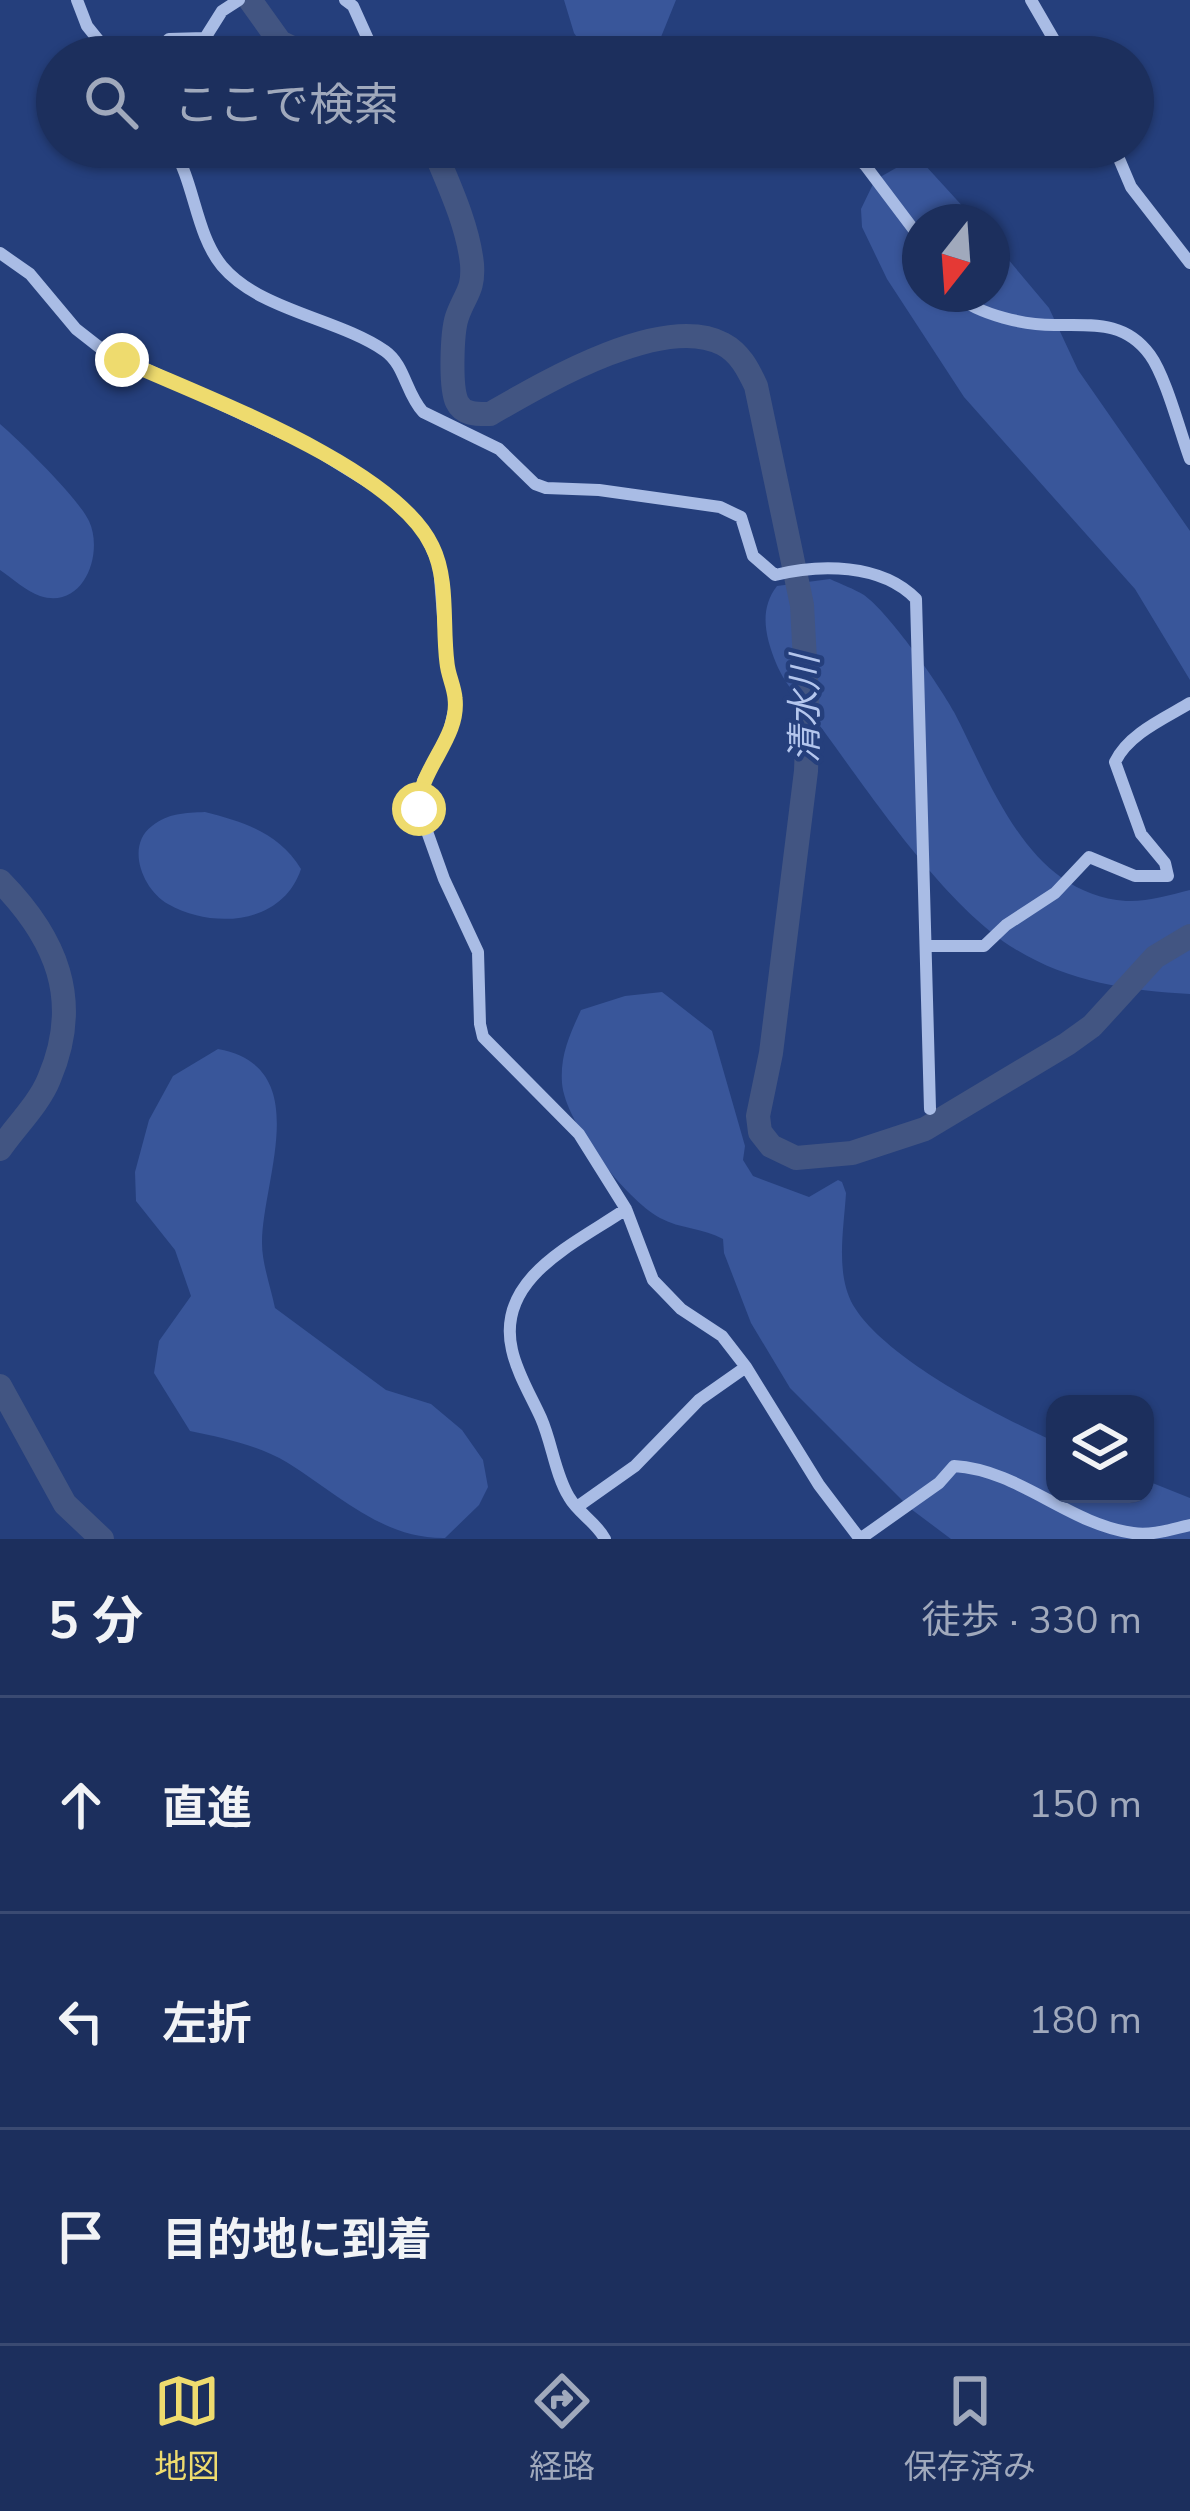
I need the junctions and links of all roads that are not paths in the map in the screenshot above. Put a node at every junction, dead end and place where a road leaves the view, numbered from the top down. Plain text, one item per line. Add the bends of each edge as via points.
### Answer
1 (77, 0) edge
2 (239, 0) edge
3 (345, 0) edge
4 (1031, 0) edge
5 (95, 36) edge
6 (206, 36) edge
7 (367, 36) edge
8 (1052, 36) edge
9 (181, 168) edge
10 (867, 168) edge
11 (1123, 168) edge
12 (902, 214) edge
13 (0, 253) edge
14 (1190, 263) edge
15 (985, 312) edge
16 (1190, 459) edge
17 (1190, 703) edge
18 (926, 946) junction
19 (930, 1109) dead end
20 (626, 1209) junction
21 (746, 1367) junction
22 (578, 1507) junction
23 (1190, 1525) edge
24 (604, 1539) edge
25 (860, 1539) edge

1 - 5 street
2 - 6 street
3 - 7 street
4 - 8 street
9 - 18 street via 223,266 389,353 423,412 499,449 535,484 734,511 753,556 775,575 803,568 863,572 916,598
10 - 12 street
11 - 14 street
13 - 20 street via 99,347 308,446 383,492 423,529 439,565 456,701 419,809 478,952 479,1024 491,1049 579,1134
15 - 16 street via 1127,332 1151,356
17 - 18 street via 1140,734 1115,762 1141,834 1168,876 1135,876 1089,857 984,946
18 - 19 street
20 - 21 street via 652,1280 722,1336
20 - 22 street via 527,1279 511,1315 515,1360
21 - 22 street
21 - 25 street
22 - 24 street
23 - 25 street via 1132,1533 1087,1521 982,1468 954,1466

